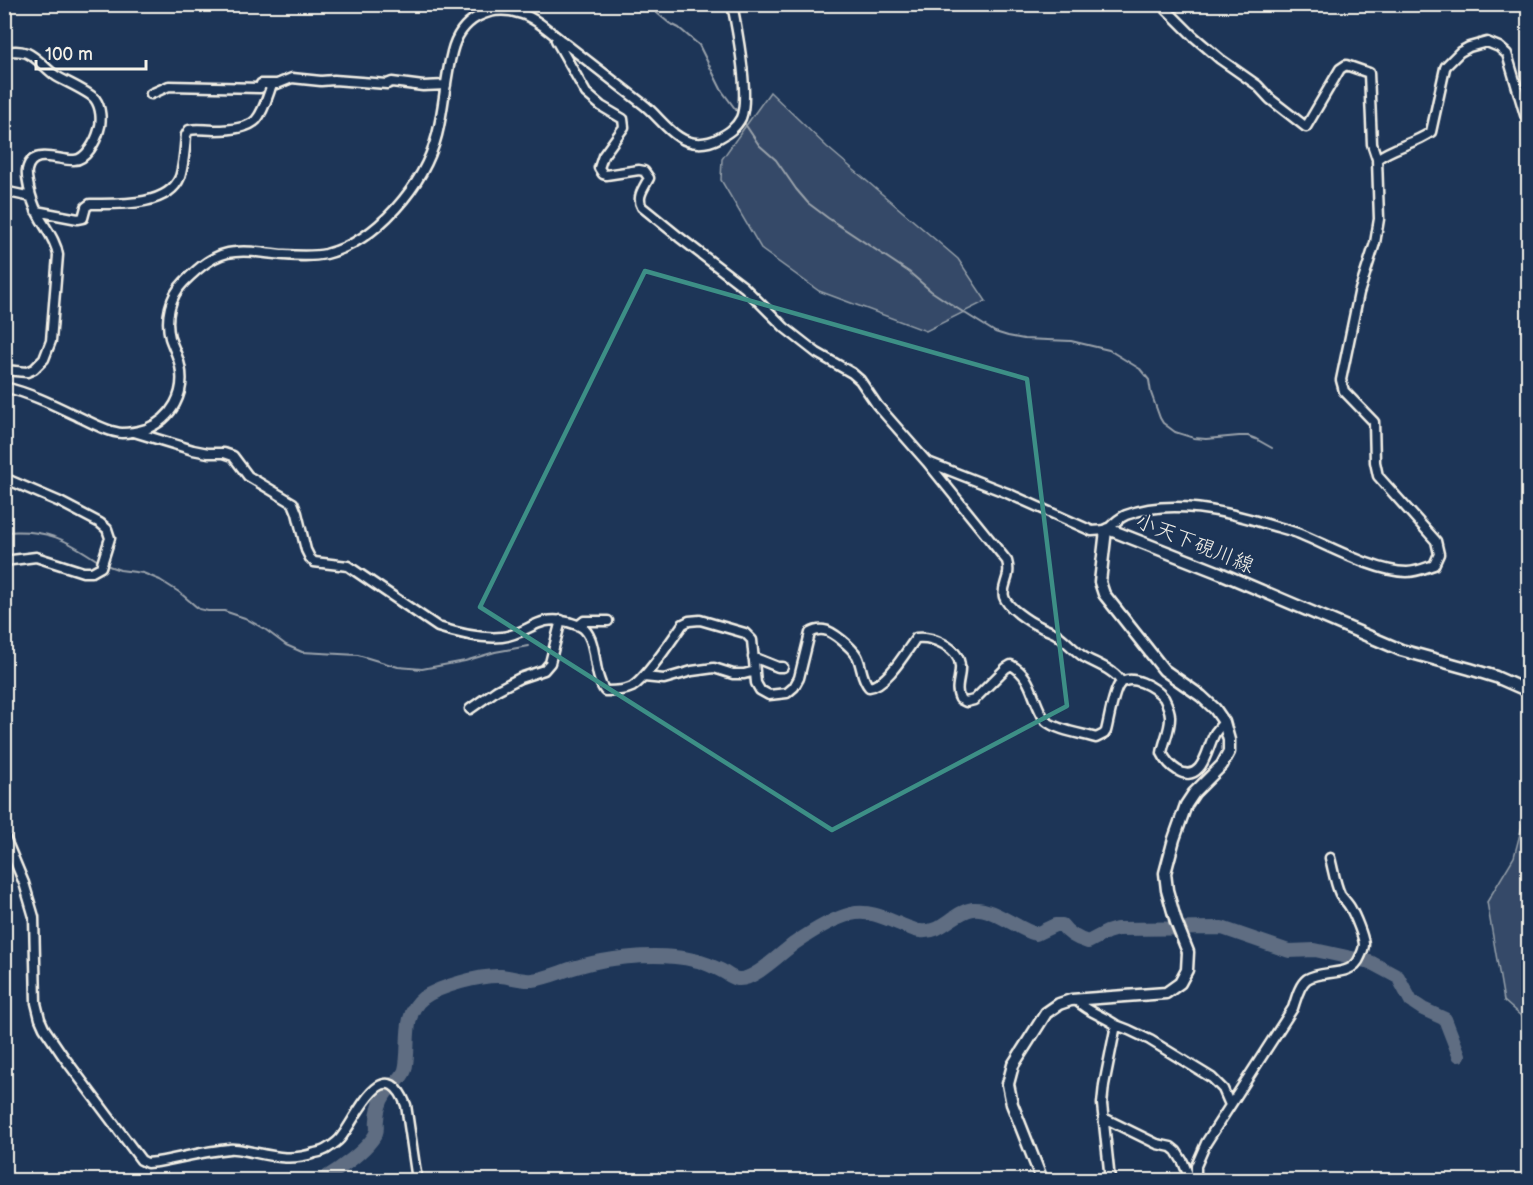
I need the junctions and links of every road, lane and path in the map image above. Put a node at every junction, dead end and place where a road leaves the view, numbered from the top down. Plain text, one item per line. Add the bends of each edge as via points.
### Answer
1 (732, 4) edge
2 (1161, 4) edge
3 (554, 35) junction
4 (4, 52) edge
5 (272, 84) junction
6 (446, 86) junction
7 (151, 94) dead end
8 (1528, 120) edge
9 (1377, 159) junction
10 (4, 191) edge
11 (31, 197) junction
12 (36, 211) junction
13 (4, 370) edge
14 (4, 387) edge
15 (134, 432) junction
16 (927, 462) junction
17 (4, 478) edge
18 (1107, 529) junction
19 (4, 561) edge
20 (561, 620) junction
21 (608, 621) dead end
22 (579, 625) junction
23 (753, 657) junction
24 (783, 667) dead end
25 (754, 670) junction
26 (644, 676) junction
27 (1121, 682) junction
28 (1528, 691) edge
29 (470, 709) dead end
30 (1224, 722) junction
31 (4, 835) edge
32 (1330, 858) dead end
33 (1076, 1000) junction
34 (1116, 1025) junction
35 (1230, 1105) junction
36 (1104, 1118) junction
37 (417, 1180) edge
38 (1042, 1180) edge
39 (1110, 1180) edge
40 (1195, 1180) edge

1 - 3 street via 744,104 740,120 730,132 696,144 681,139
2 - 9 street via 1220,59 1306,127 1340,69 1346,66 1370,73 1372,144
3 - 6 street via 524,15 507,10 479,16 466,24 458,36
3 - 16 street via 586,93 624,122 603,156 599,168 603,174 644,171 649,178 639,197 642,207 744,287 785,328 860,380
4 - 11 street via 30,54 56,76 95,98 100,109 99,130 82,158 44,156 28,164
5 - 6 street via 292,78
5 - 7 street via 261,84 260,88 169,86
5 - 12 street via 256,120 247,126 189,130 180,176 164,195 126,204 90,204 83,218 78,219
6 - 15 street via 437,135 419,177 394,211 360,239 325,254 224,254 211,259 182,284 174,295 168,321 180,363 180,395 164,419
8 - 9 street via 1507,54 1487,42 1460,52 1445,68 1431,132
9 - 18 street via 1379,219 1341,380 1344,391 1374,422 1378,476 1436,541 1439,554 1434,564 1407,572 1386,568 1298,533 1207,509 1149,509 1125,516
10 - 11 street
11 - 12 street
12 - 13 street via 57,246 51,341 44,359 34,369
14 - 15 street via 46,401 105,429
15 - 20 street via 193,450 233,456 248,476 293,503 306,550 314,562 348,566 438,627 502,637 541,622
16 - 18 street via 1007,492 1092,531
16 - 27 street via 1007,561 1009,577 1004,597 1008,604 1030,622 1057,634 1082,656 1118,676
17 - 19 street via 100,523 110,538 100,567 92,573 36,557
18 - 28 main road, 小天下硯川線 via 1401,650 1496,677
18 - 30 main road, 小天下硯川線 via 1100,582 1104,594 1164,670 1201,696
20 - 22 street
20 - 29 street via 550,663 544,670 497,690
21 - 22 street via 584,621
22 - 26 street via 593,648 596,671 605,691 632,687
23 - 24 street
23 - 25 street
23 - 26 street via 752,640 745,633 700,620 689,621 682,624
25 - 26 street via 733,674 714,668 664,679
25 - 27 street via 760,690 769,695 786,693 799,678 810,633 825,630 847,644 857,657 864,681 868,687 875,686 887,677 916,638 929,638 948,646 958,657 960,699 974,700 1011,665 1022,671 1046,721 1096,738 1106,731 1116,688
27 - 30 street via 1141,682 1164,699 1170,715 1162,753 1177,771 1194,772 1200,767
30 - 33 main road via 1229,752 1186,805 1165,873 1167,891 1188,952 1187,970 1180,983 1166,993
31 - 37 street via 34,917 36,1003 40,1020 141,1160 157,1162 232,1148 279,1158 311,1155 341,1138 381,1084 402,1095 406,1105
32 - 35 street via 1340,893 1361,932 1364,944 1359,960 1351,968 1317,974 1302,984 1293,1008
33 - 34 street
33 - 38 main road via 1059,1004 1046,1013 1013,1065 1008,1084
34 - 35 street via 1150,1040 1212,1078 1223,1089
34 - 36 street via 1104,1085
35 - 40 street via 1206,1143 1196,1166
36 - 39 street
36 - 40 street via 1171,1148 1190,1179

